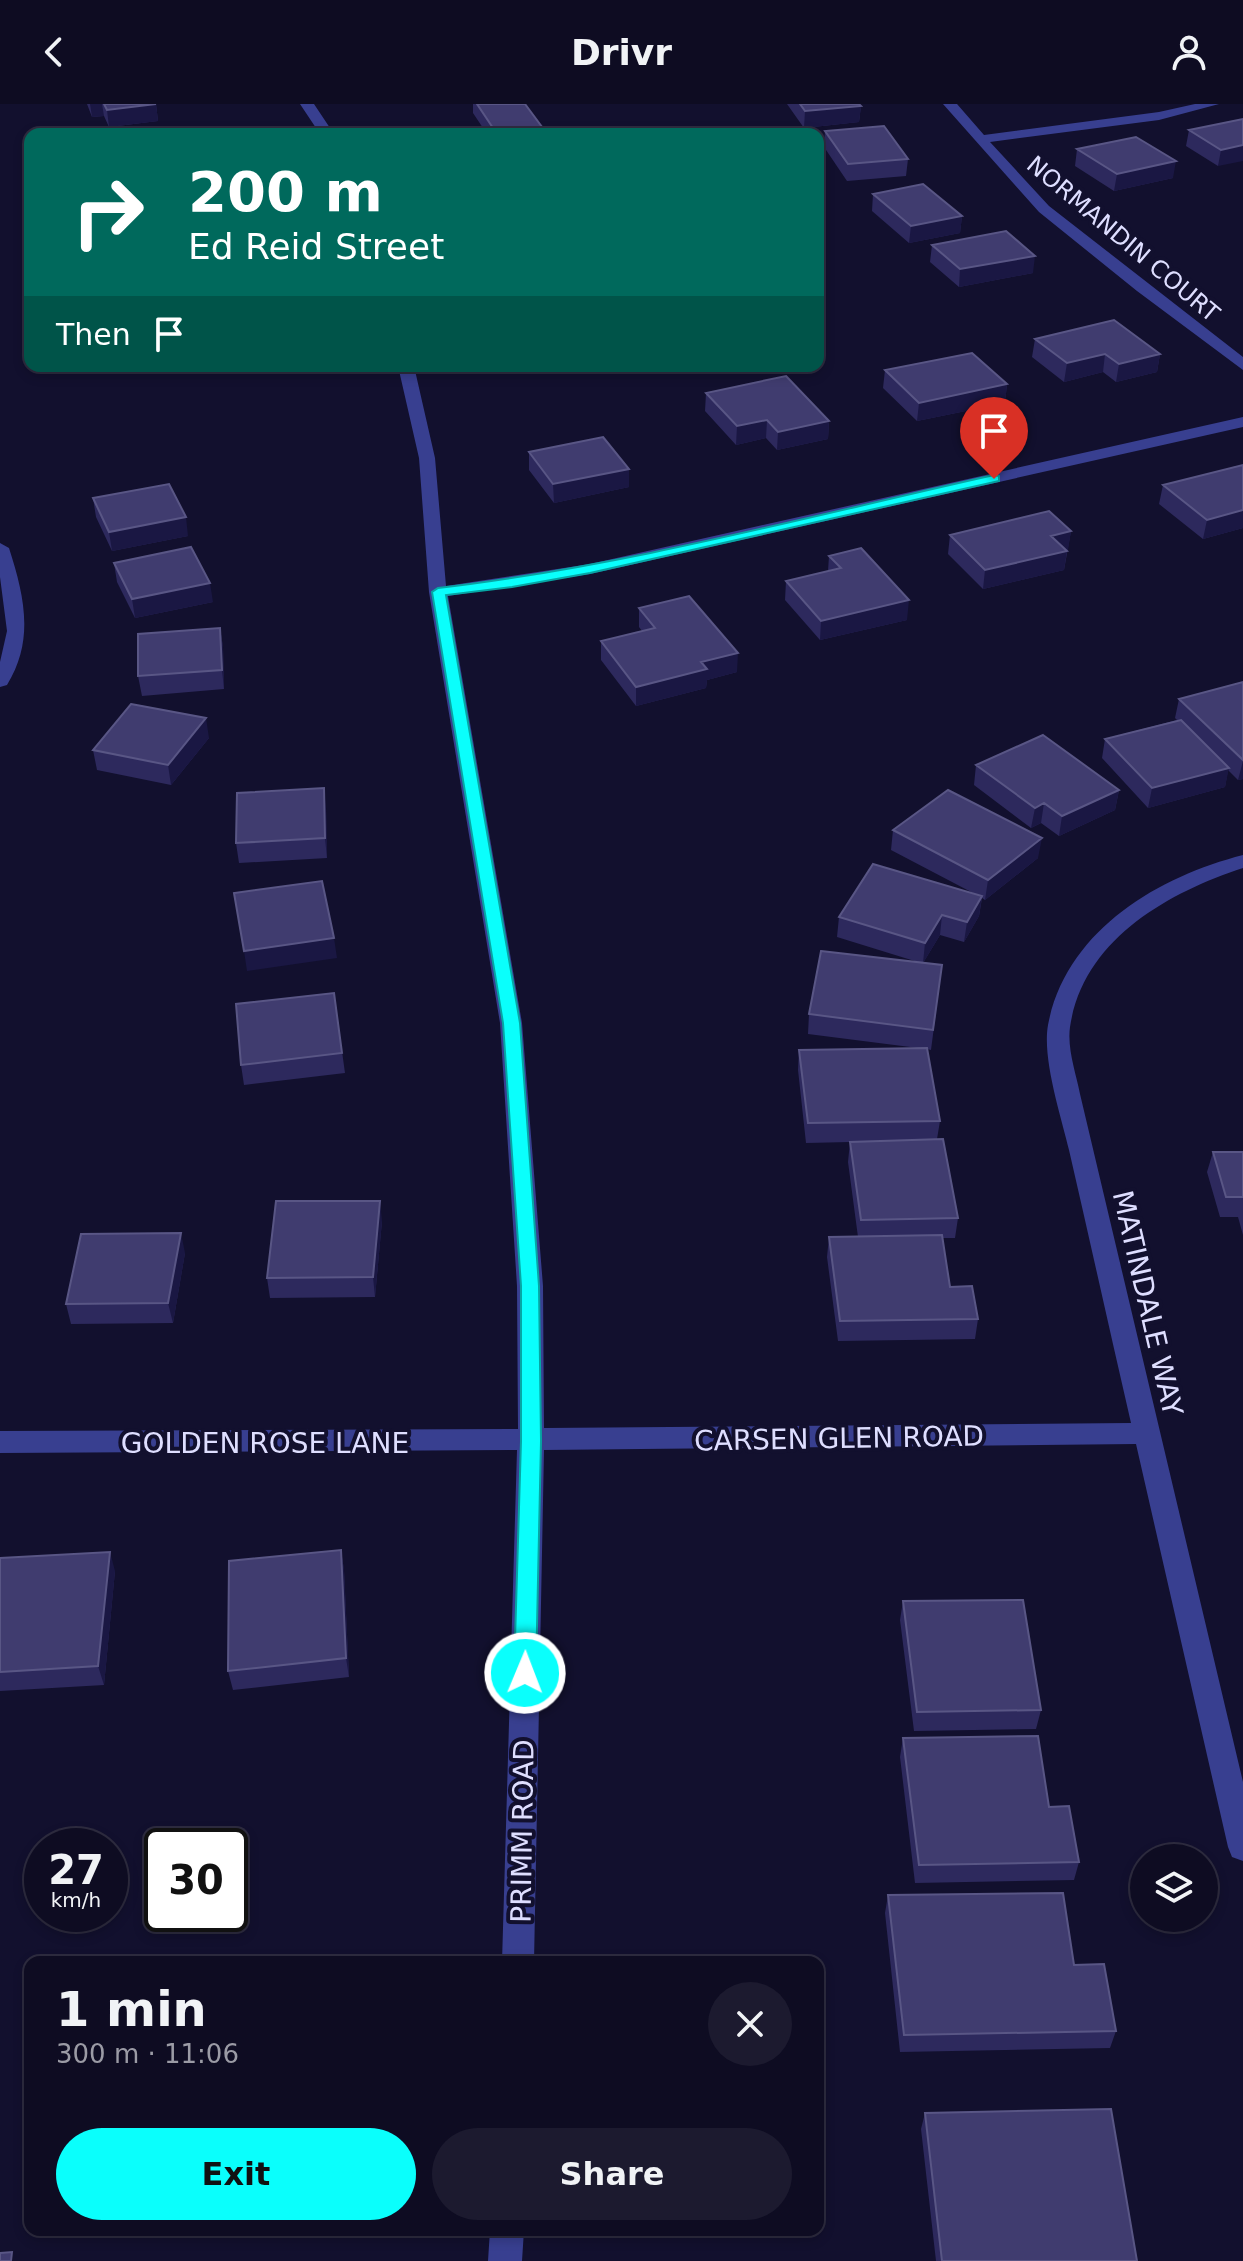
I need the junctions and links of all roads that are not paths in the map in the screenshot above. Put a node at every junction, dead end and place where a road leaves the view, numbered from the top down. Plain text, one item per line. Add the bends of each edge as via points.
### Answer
1 (307, 104) edge
2 (950, 104) edge
3 (1212, 104) edge
4 (323, 128) edge
5 (983, 139) junction
6 (1243, 365) edge
7 (407, 372) edge
8 (1243, 422) edge
9 (0, 548) edge
10 (438, 592) junction
11 (0, 681) edge
12 (1243, 861) edge
13 (1147, 1433) junction
14 (531, 1441) junction
15 (0, 1442) edge
16 (1243, 1847) edge
17 (518, 1956) edge
18 (507, 2236) edge
19 (505, 2261) edge

1 - 4 street
2 - 5 street, NORMANDIN COURT
3 - 5 street
5 - 6 street, NORMANDIN COURT via 1044,208
7 - 10 street, PRIMM ROAD via 427,458
8 - 10 street via 590,569
9 - 11 street via 16,601 17,634
10 - 14 street, PRIMM ROAD via 511,1023 530,1286
12 - 13 street, MATINDALE WAY via 1159,894 1106,935 1072,978 1059,1030 1068,1094
13 - 14 street, CARSEN GLEN ROAD
13 - 16 street, MATINDALE WAY
14 - 15 street, GOLDEN ROSE LANE
14 - 17 street, PRIMM ROAD
18 - 19 street

